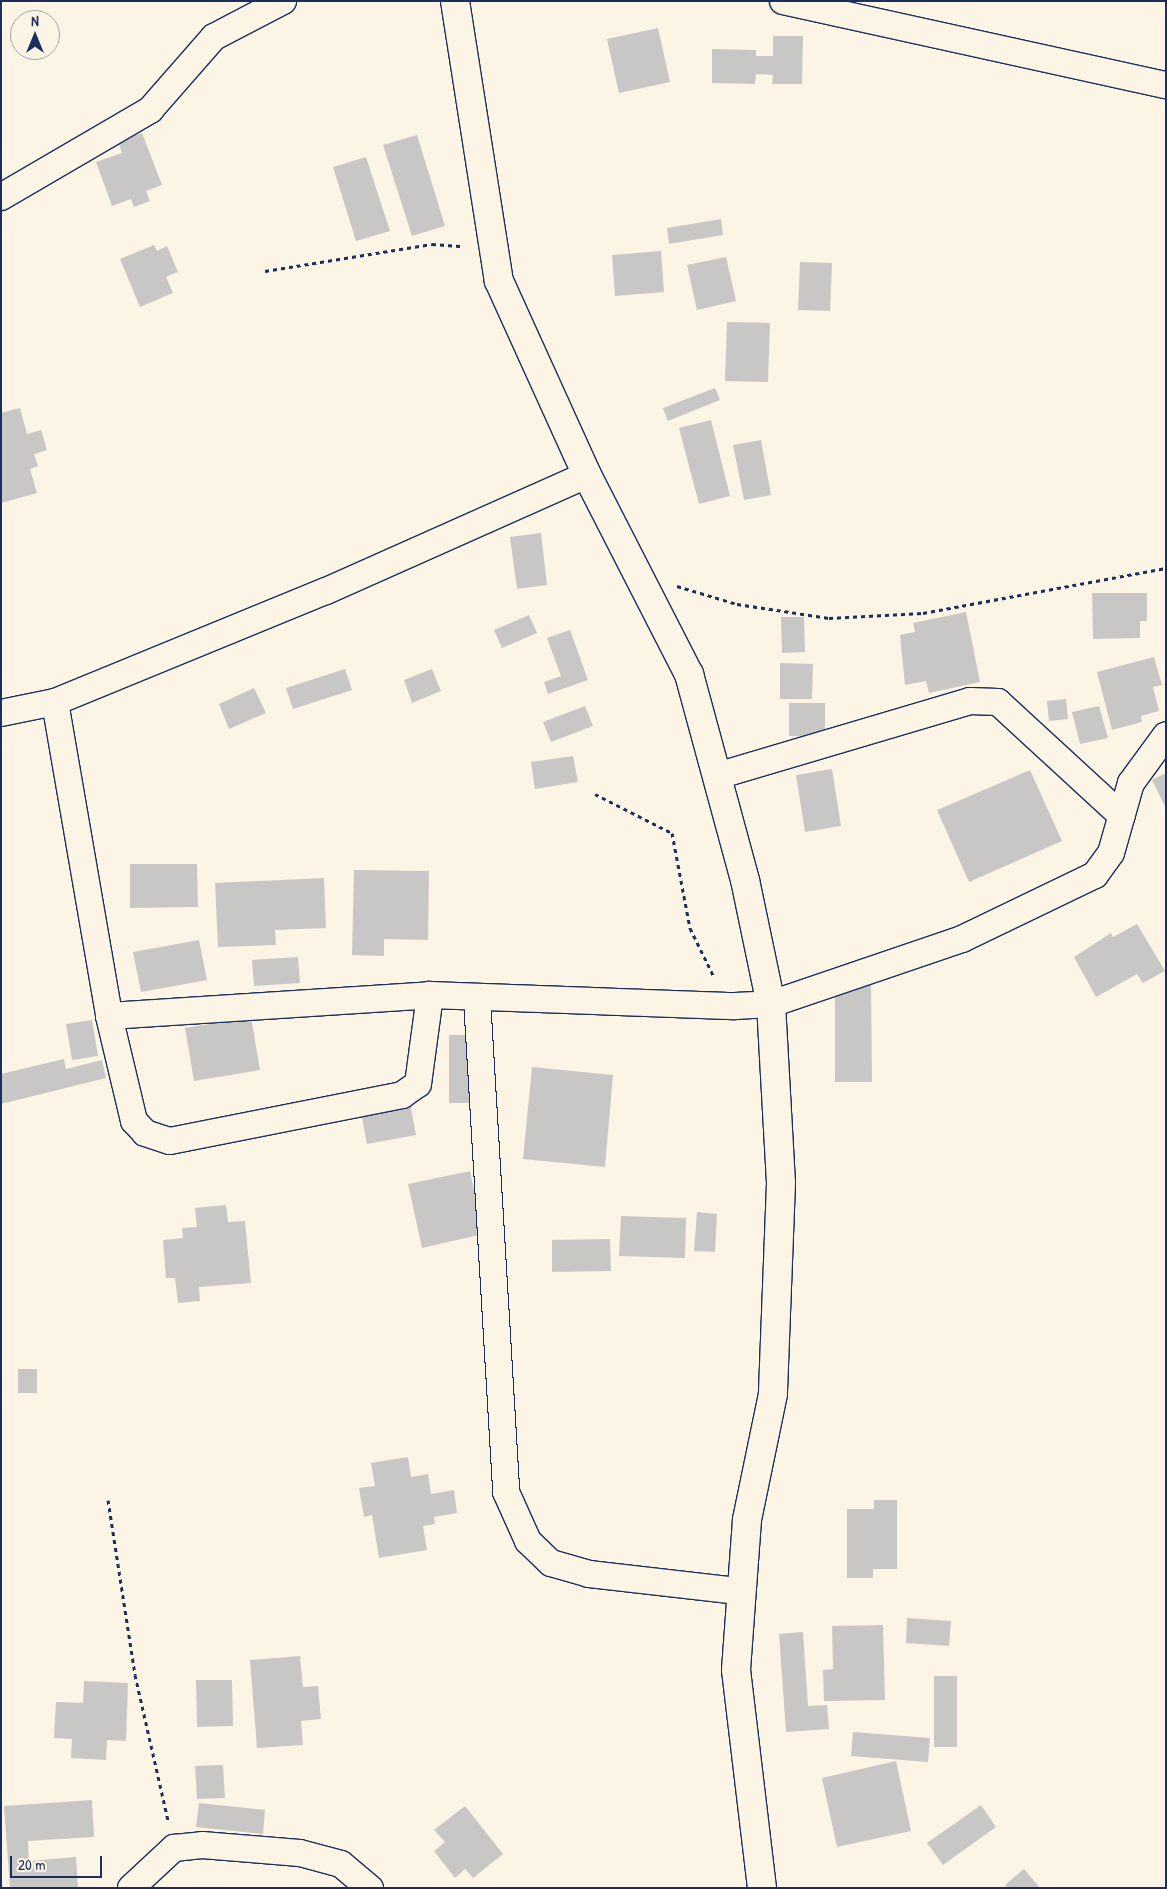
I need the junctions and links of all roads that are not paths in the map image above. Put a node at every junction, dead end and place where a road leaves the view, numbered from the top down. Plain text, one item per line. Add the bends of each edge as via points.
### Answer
1 (283, 1) edge
2 (455, 1) edge
3 (783, 1) edge
4 (1166, 85) edge
5 (1, 197) edge
6 (587, 475) junction
7 (55, 702) junction
8 (1, 713) edge
9 (1166, 736) edge
10 (717, 776) junction
11 (1122, 816) junction
12 (430, 995) junction
13 (477, 999) junction
14 (771, 1004) junction
15 (109, 1016) junction
16 (739, 1591) junction
17 (131, 1888) edge
18 (370, 1888) edge
19 (762, 1888) edge

1 - 5 street via 214,37 150,110
2 - 6 street via 499,281
3 - 4 street
6 - 7 street via 326,591
6 - 10 street via 689,674
7 - 8 street
7 - 15 street
9 - 11 street via 1132,783
10 - 11 street via 970,701 998,702
10 - 14 street via 745,880
11 - 14 street via 1111,854 1095,875 962,939
12 - 13 street
12 - 15 street
12 - 15 street via 418,1084 402,1095 170,1141 145,1133 134,1121
13 - 14 street via 734,1006
13 - 16 street via 506,1492 528,1541 550,1563 589,1574
14 - 16 street via 781,1183 773,1394 747,1520
16 - 19 street via 736,1670
17 - 18 street via 174,1848 202,1845 300,1853 341,1864

